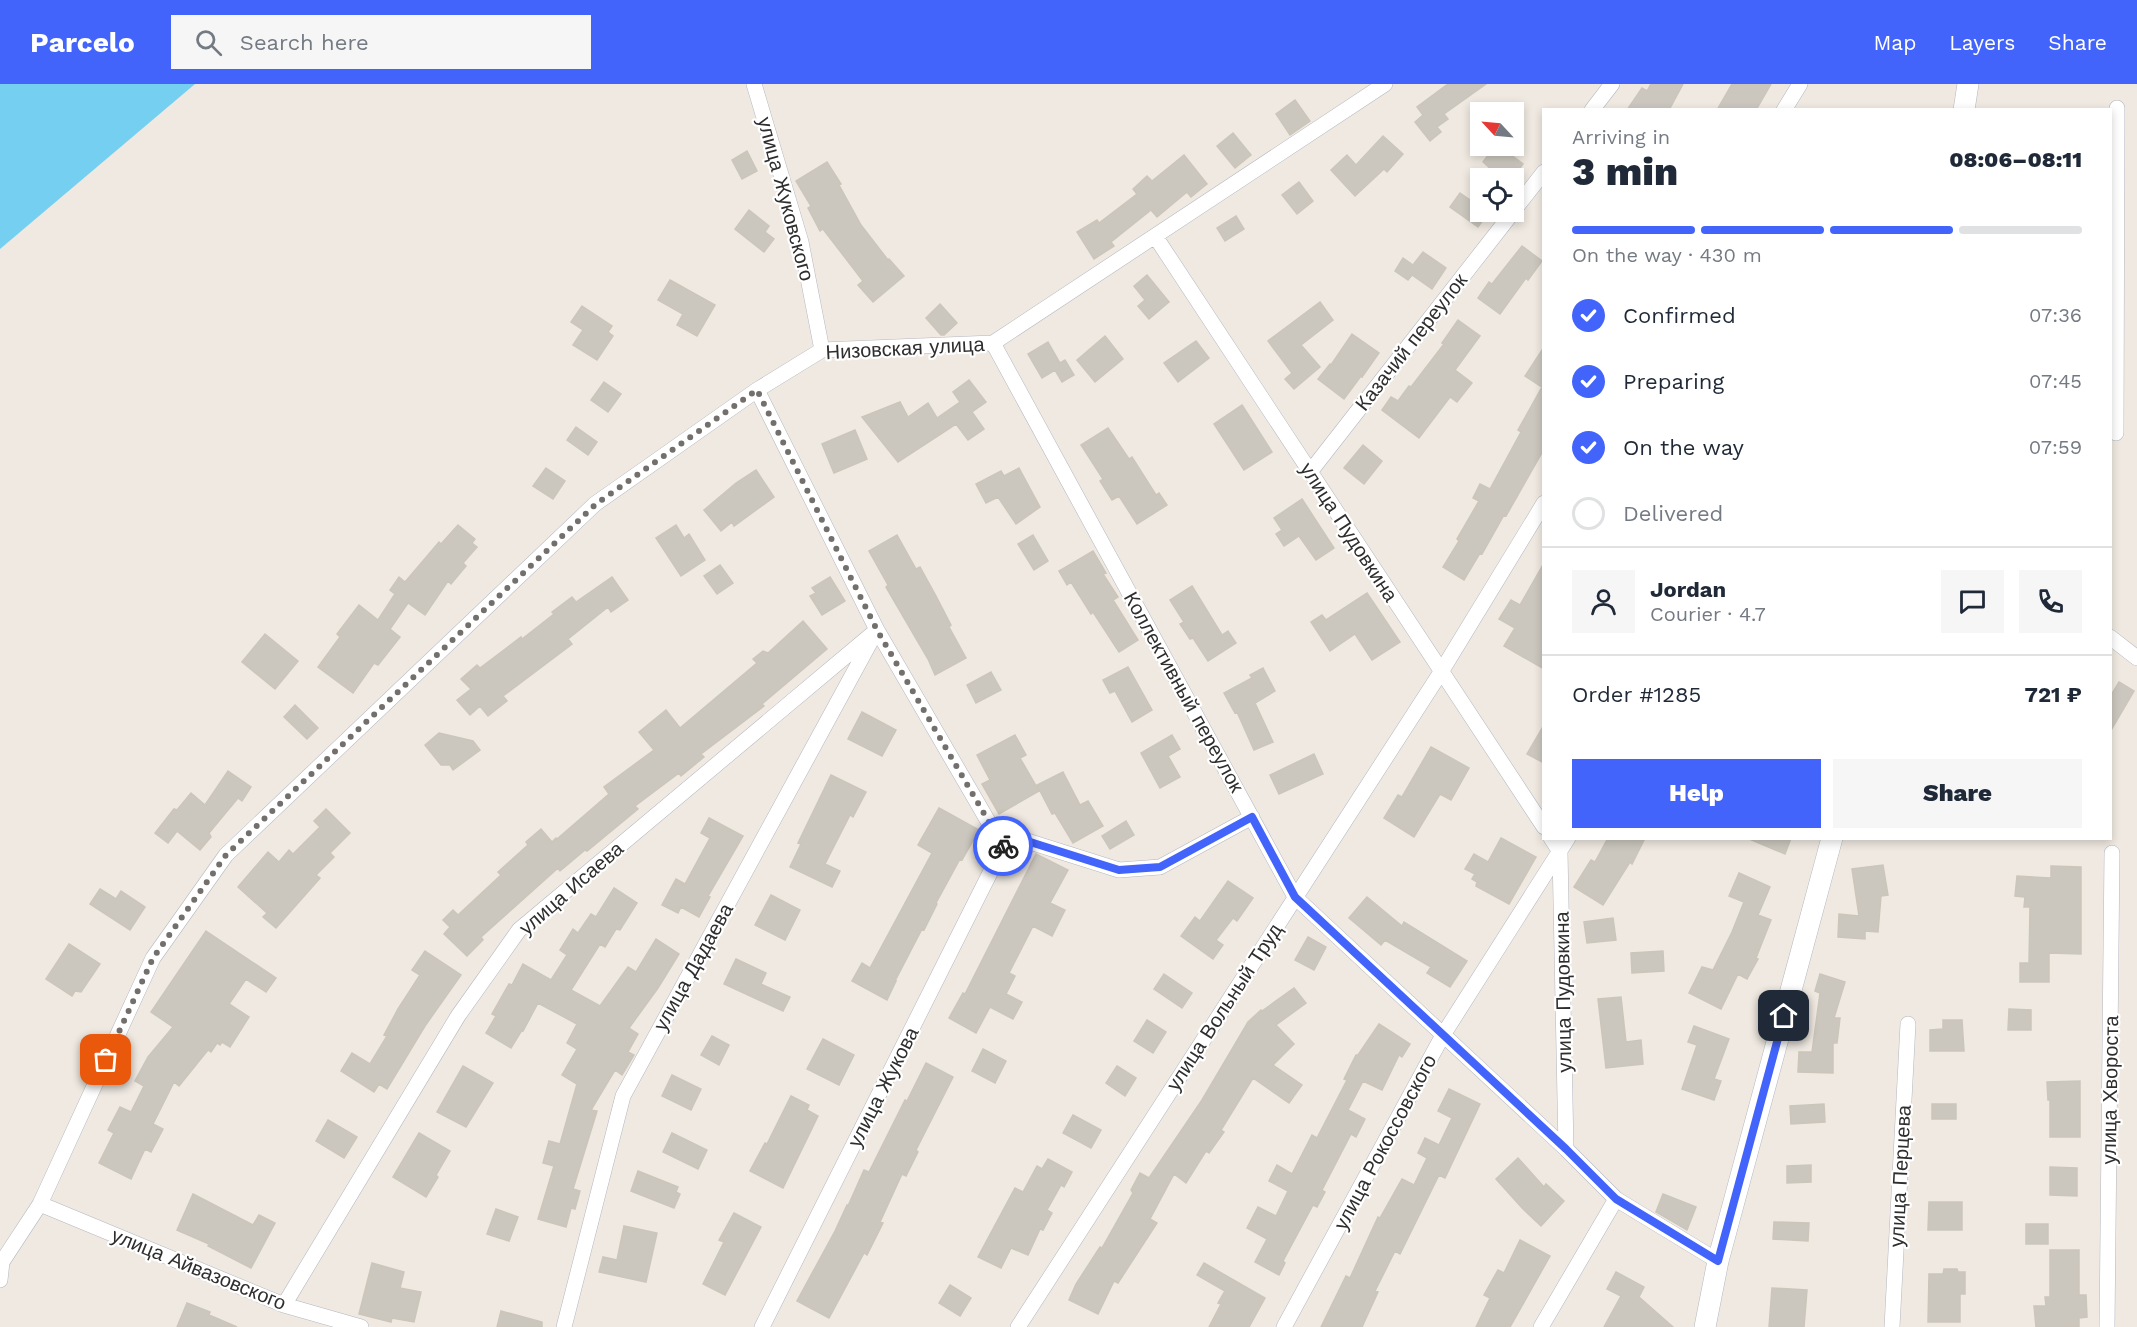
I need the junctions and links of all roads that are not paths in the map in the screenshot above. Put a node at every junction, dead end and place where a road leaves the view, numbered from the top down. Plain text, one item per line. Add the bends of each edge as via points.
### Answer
1 (754, 84) edge
2 (1385, 84) edge
3 (1612, 84) edge
4 (1800, 84) edge
5 (1968, 84) edge
6 (1594, 108) edge
7 (1785, 108) edge
8 (1964, 108) edge
9 (2117, 108) dead end
10 (1542, 175) edge
11 (1524, 197) edge
12 (1504, 222) edge
13 (1155, 236) junction
14 (2113, 334) edge
15 (993, 343) junction
16 (822, 351) junction
17 (757, 390) junction
18 (2116, 433) dead end
19 (1310, 472) junction
20 (1542, 506) edge
21 (877, 630) junction
22 (2112, 639) edge
23 (2137, 658) edge
24 (1441, 672) junction
25 (1252, 817) junction
26 (1542, 824) edge
27 (1552, 840) edge
28 (1567, 840) edge
29 (1831, 840) edge
30 (1003, 847) junction
31 (1560, 852) junction
32 (2112, 853) dead end
33 (1295, 897) junction
34 (1908, 1024) dead end
35 (1443, 1035) junction
36 (1566, 1149) junction
37 (1616, 1199) junction
38 (40, 1203) junction
39 (1718, 1261) junction
40 (0, 1280) edge
41 (284, 1305) junction
42 (361, 1327) edge
43 (564, 1327) edge
44 (762, 1327) edge
45 (1018, 1327) edge
46 (1284, 1327) edge
47 (1541, 1327) edge
48 (1706, 1327) edge
49 (1892, 1327) edge
50 (2107, 1327) edge

1 - 16 street, улица Жуковского via 801,242
2 - 13 street, Низовская улица
3 - 6 street
4 - 7 street
5 - 8 main road
9 - 14 street
10 - 11 street, Казачий переулок
12 - 19 street, Казачий переулок
13 - 15 street, Низовская улица
13 - 19 street, улица Пудовкина
14 - 18 street
15 - 16 street, Низовская улица
15 - 25 street, Коллективный переулок
16 - 17 street, Низовская улица
17 - 21 street
17 - 38 street, Низовская улица via 596,504 226,855 153,958
19 - 24 street, улица Пудовкина
20 - 24 street, улица Вольный Труд
21 - 30 street
21 - 41 street, улица Исаева via 519,930 459,1016
21 - 43 street, улица Дадаева via 622,1096
22 - 23 street
24 - 26 street, улица Пудовкина
24 - 33 street, улица Вольный Труд
25 - 30 street via 1160,867 1119,870 1027,841
25 - 33 street, Коллективный переулок
27 - 31 street
28 - 31 street, улица Рокоссовского
29 - 39 main road
30 - 44 street, улица Жукова
31 - 35 street, улица Рокоссовского
31 - 36 street, улица Пудовкина
32 - 50 street, улица Хвороста
33 - 35 street, Коллективный переулок
33 - 45 street, улица Вольный Труд
34 - 49 street, улица Перцева
35 - 36 street, Коллективный переулок
35 - 46 street, улица Рокоссовского
36 - 37 street, Коллективный переулок
37 - 39 street, Коллективный переулок
37 - 47 street
38 - 40 street, Низовская улица via 2,1262
38 - 41 street, улица Айвазовского
39 - 48 main road
41 - 42 street, улица Айвазовского

